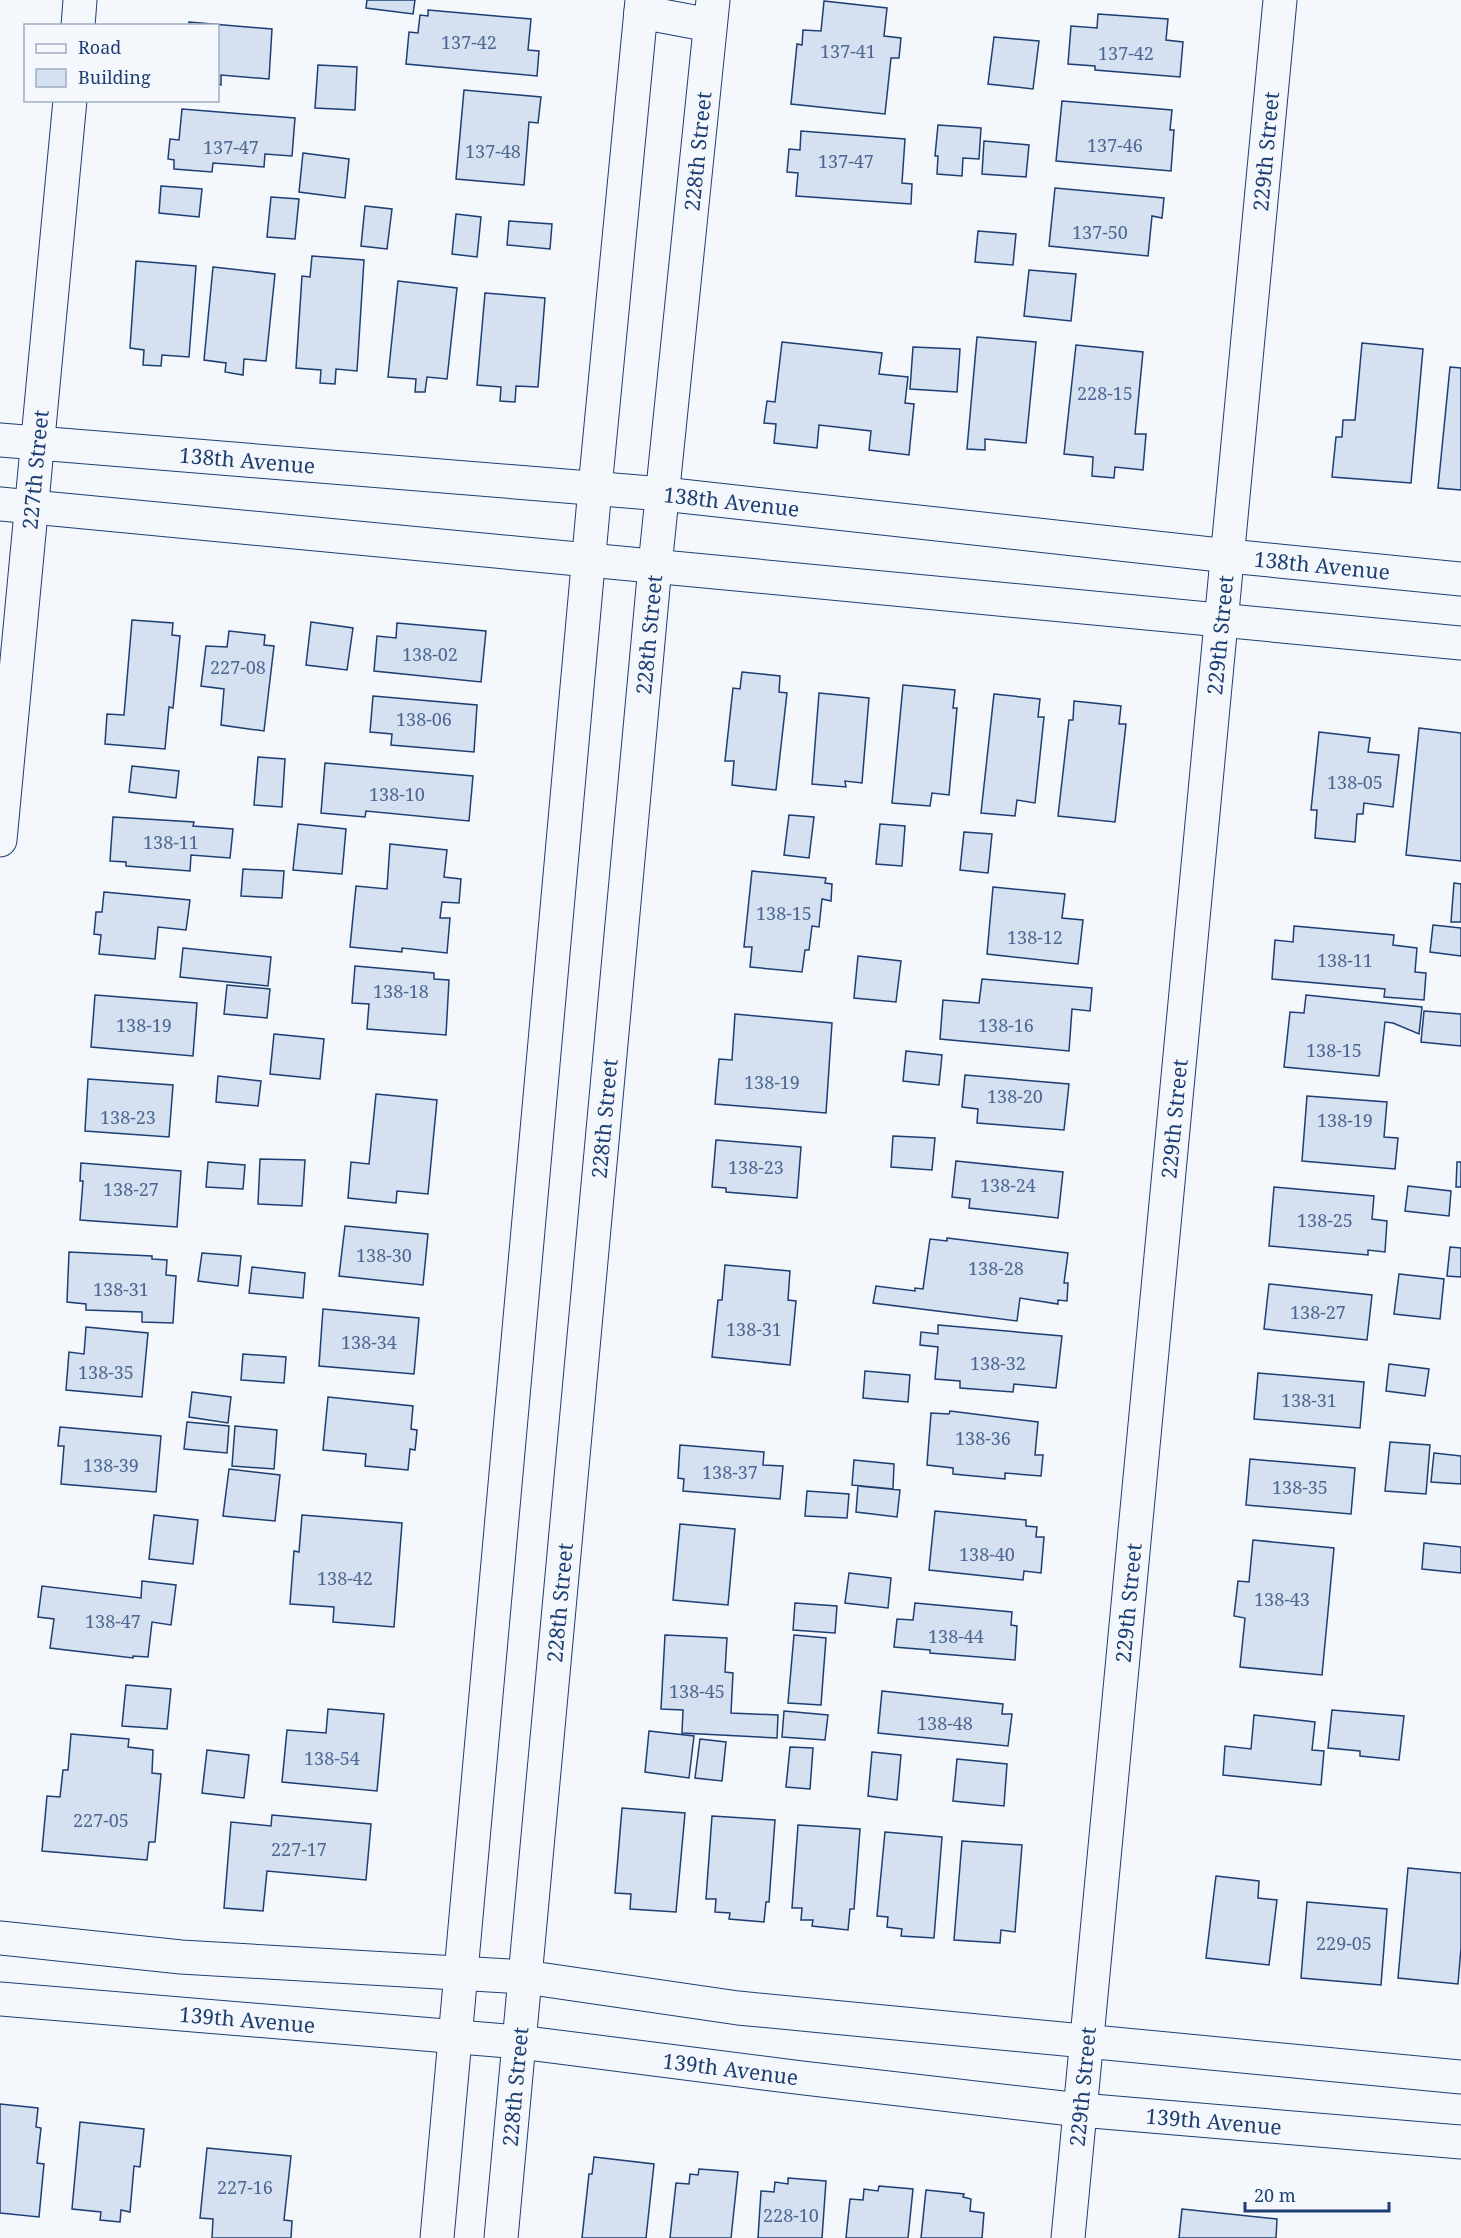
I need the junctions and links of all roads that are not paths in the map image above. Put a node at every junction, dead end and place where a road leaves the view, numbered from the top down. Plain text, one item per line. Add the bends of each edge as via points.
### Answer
1 (80, 0) edge
2 (1280, 0) edge
3 (642, 6) edge
4 (711, 12) edge
5 (78, 24) edge
6 (70, 102) edge
7 (0, 440) edge
8 (38, 443) junction
9 (595, 488) junction
10 (663, 494) junction
11 (0, 504) edge
12 (32, 507) junction
13 (1228, 556) junction
14 (589, 560) junction
15 (655, 566) junction
16 (1461, 579) edge
17 (1223, 620) junction
18 (1461, 643) edge
19 (0, 840) edge
20 (0, 1938) edge
21 (462, 1973) junction
22 (525, 1977) junction
23 (0, 2000) edge
24 (456, 2037) junction
25 (1086, 2040) junction
26 (519, 2042) junction
27 (1461, 2077) edge
28 (1080, 2110) junction
29 (1461, 2142) edge
30 (437, 2238) edge
31 (501, 2238) edge
32 (1068, 2238) edge

1 - 5 street
2 - 13 street, 229th Street
3 - 4 street
3 - 9 street
4 - 10 street, 228th Street
6 - 8 street, 227th Street
7 - 8 street, 138th Avenue
8 - 9 street, 138th Avenue
8 - 12 street, 227th Street
9 - 10 street, 138th Avenue
9 - 14 street
10 - 13 street, 138th Avenue
10 - 15 street, 228th Street
11 - 12 street
12 - 14 street
12 - 19 street, 227th Street
13 - 16 street, 138th Avenue
13 - 17 street, 229th Street
14 - 15 street
14 - 21 street
15 - 17 street
15 - 22 street, 228th Street
17 - 18 street
17 - 25 street, 229th Street
20 - 21 street via 181,1957
21 - 22 street
21 - 24 street
22 - 25 street via 738,2008
22 - 26 street, 228th Street
23 - 24 street, 139th Avenue
24 - 26 street, 139th Avenue
24 - 30 street
25 - 27 street
25 - 28 street, 229th Street
26 - 28 street, 139th Avenue
26 - 31 street, 228th Street
28 - 29 street, 139th Avenue
28 - 32 street, 229th Street

